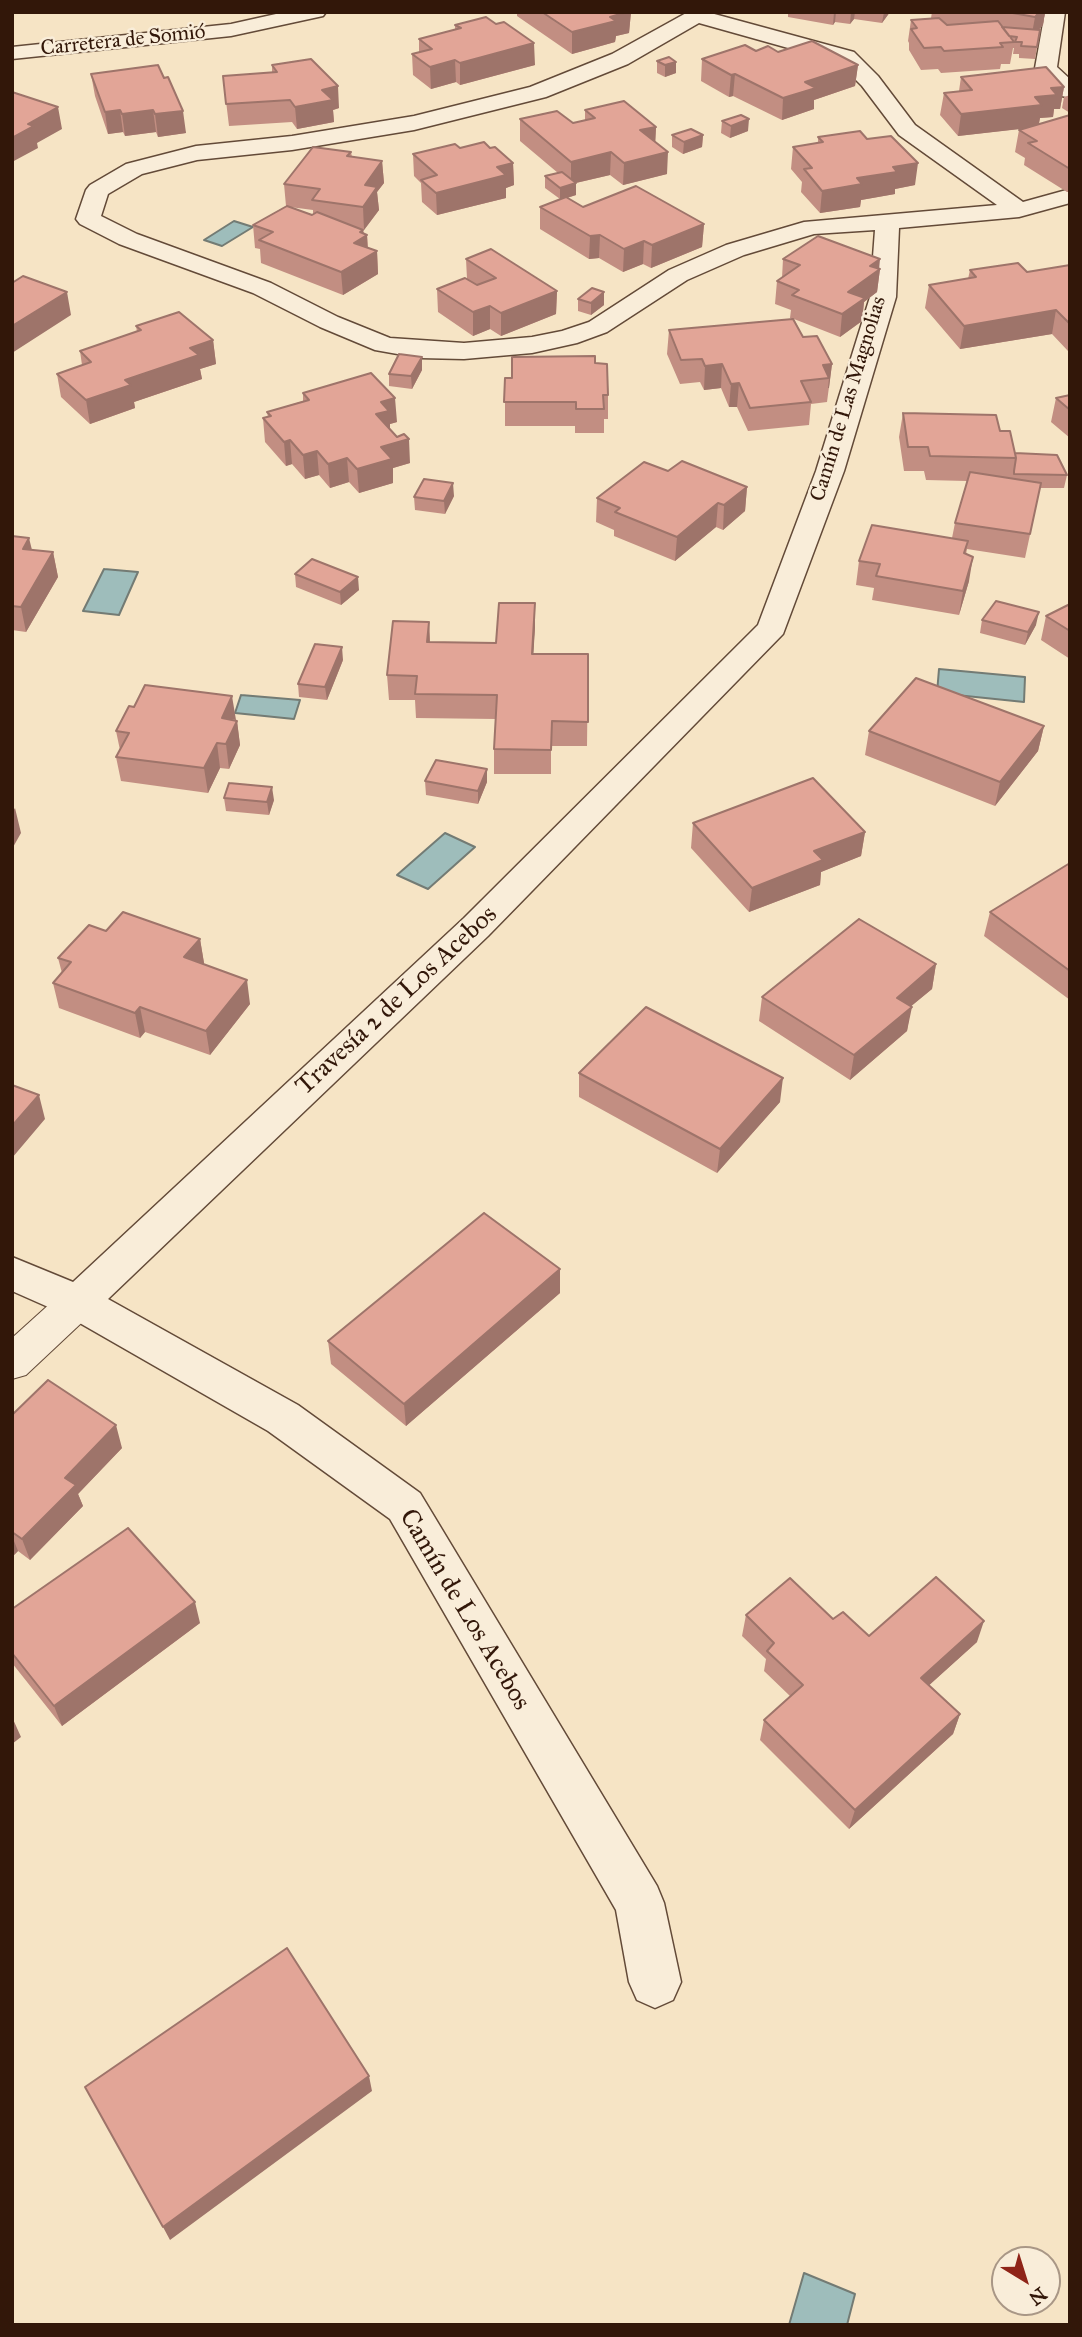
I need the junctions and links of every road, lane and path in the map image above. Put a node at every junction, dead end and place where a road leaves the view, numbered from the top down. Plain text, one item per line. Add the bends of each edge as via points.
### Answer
1 (316, 12) edge
2 (1055, 12) edge
3 (699, 14) edge
4 (12, 53) edge
5 (1070, 91) edge
6 (1070, 196) edge
7 (1019, 210) junction
8 (887, 222) junction
9 (772, 628) joint
10 (12, 1273) edge
11 (78, 1302) junction
12 (12, 1363) edge
13 (655, 1982) dead end

1 - 4 street, Carretera de Somió via 231,30
2 - 5 street via 1046,68
3 - 7 street via 846,57 907,130
3 - 8 street via 621,59 538,92 414,123 196,153 134,169 98,190 88,219 128,239 262,288 384,345 464,351 568,338 598,327 678,275 735,250 812,227
6 - 7 street
7 - 8 street
8 - 9 street, Camín de Las Magnolias via 883,297 830,471
9 - 11 street, Travesía 2 de Los Acebos via 477,928
10 - 11 street, Camín de Los Acebos
11 - 12 lane, Travesía 2 de Los Acebos
11 - 13 street, Camín de Los Acebos via 283,1418 405,1506 639,1903

